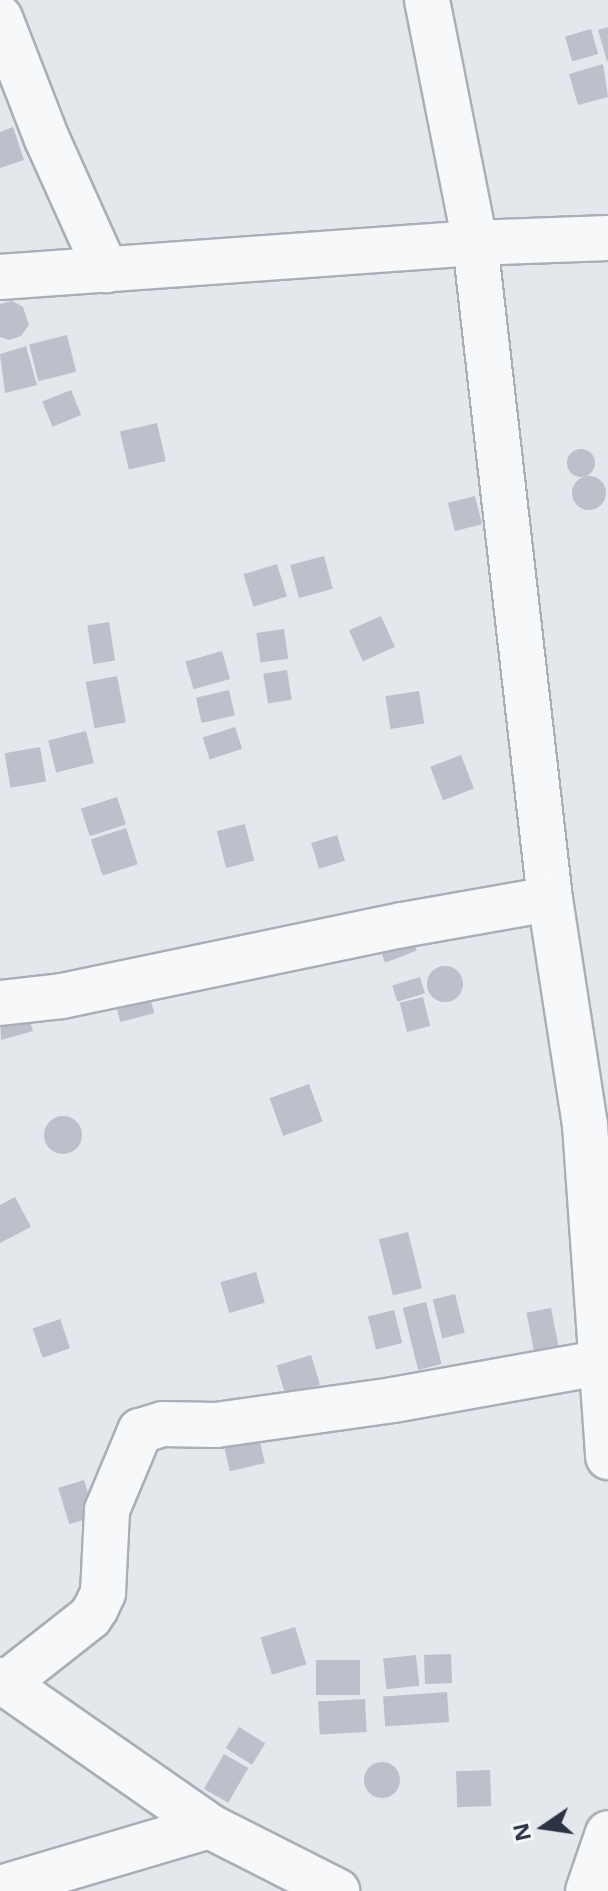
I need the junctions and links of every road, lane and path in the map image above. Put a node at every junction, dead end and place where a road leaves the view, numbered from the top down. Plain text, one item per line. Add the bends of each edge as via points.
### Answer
1 (427, 0) edge
2 (0, 18) edge
3 (608, 238) edge
4 (475, 243) junction
5 (106, 270) junction
6 (0, 277) edge
7 (550, 899) junction
8 (0, 1003) edge
9 (599, 1363) junction
10 (608, 1457) edge
11 (2, 1682) edge
12 (209, 1826) junction
13 (608, 1833) edge
14 (0, 1888) edge
15 (337, 1891) edge
16 (588, 1891) edge

1 - 4 street
2 - 5 street
3 - 4 street
4 - 5 street
4 - 7 street
5 - 6 street
7 - 8 street via 62,996
7 - 9 street via 585,1125
9 - 10 street
9 - 11 street via 393,1400 216,1425 163,1424 140,1431 107,1510 103,1593 96,1608
11 - 12 street
12 - 14 street
12 - 15 street
13 - 16 street

